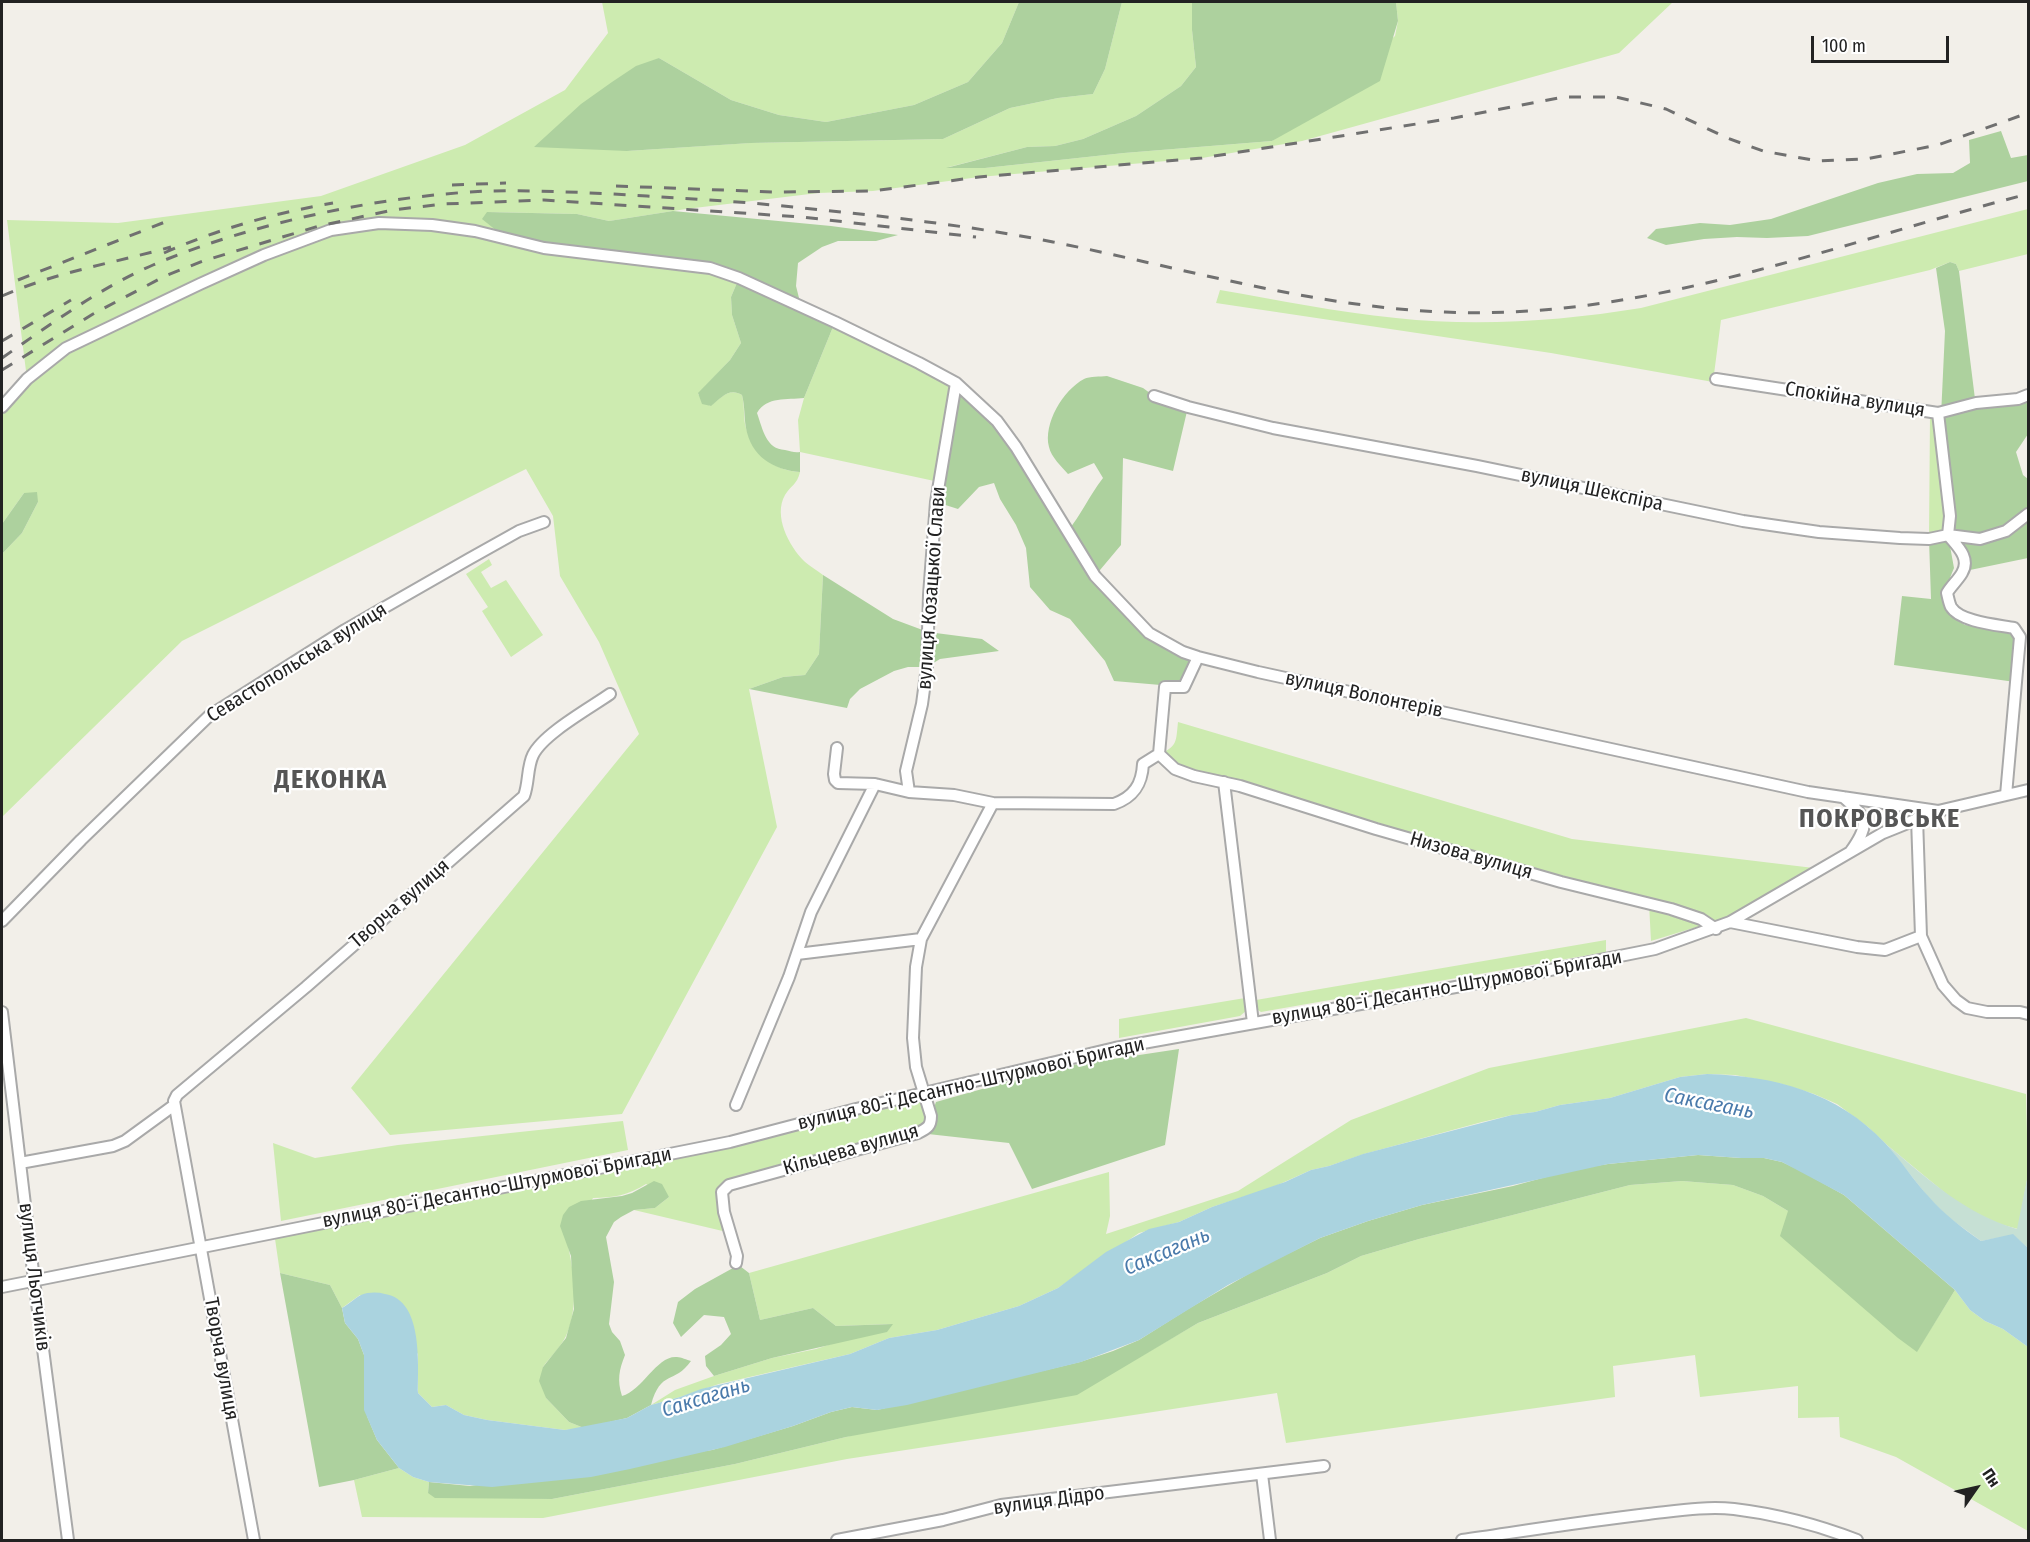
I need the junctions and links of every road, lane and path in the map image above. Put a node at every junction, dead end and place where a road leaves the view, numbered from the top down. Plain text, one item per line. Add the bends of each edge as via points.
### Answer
1 (1716, 379) dead end
2 (956, 383) junction
3 (2028, 395) edge
4 (1155, 396) dead end
5 (2, 407) edge
6 (1938, 413) junction
7 (2028, 514) edge
8 (544, 522) dead end
9 (1948, 535) junction
10 (1198, 657) junction
11 (610, 694) dead end
12 (837, 748) dead end
13 (1159, 754) junction
14 (1224, 782) junction
15 (875, 784) junction
16 (2028, 790) edge
17 (909, 792) junction
18 (2006, 795) junction
19 (1843, 797) junction
20 (993, 803) junction
21 (1938, 811) junction
22 (1917, 818) junction
23 (1850, 854) junction
24 (2, 921) edge
25 (1730, 922) junction
26 (1716, 929) junction
27 (1921, 936) junction
28 (921, 939) junction
29 (797, 954) junction
30 (2, 1012) edge
31 (2028, 1014) edge
32 (1253, 1023) junction
33 (924, 1093) junction
34 (736, 1105) dead end
35 (173, 1106) junction
36 (20, 1163) junction
37 (201, 1248) junction
38 (736, 1263) dead end
39 (34, 1280) junction
40 (2, 1287) edge
41 (1324, 1466) dead end
42 (1262, 1474) junction
43 (855, 1539) edge
44 (68, 1540) edge
45 (254, 1540) edge
46 (837, 1540) edge
47 (1270, 1540) edge
48 (1462, 1540) edge
49 (1857, 1540) edge

1 - 6 street, Спокійна вулиця
2 - 5 street, вулиця Волонтерів via 835,322 710,268 544,248 432,225 379,223 331,230 264,255 111,325 66,348 27,379
2 - 10 street, вулиця Волонтерів via 997,421 1016,447 1095,576 1149,633
2 - 17 street, вулиця Козацької Слави via 936,502 927,667 906,771
3 - 6 street, Спокійна вулиця
4 - 9 street, вулиця Шекспіра via 1272,428 1743,521 1900,538
6 - 9 street via 1950,516
7 - 9 street, вулиця Шекспіра via 2015,525 1980,539
8 - 24 street, Севастопольська вулиця via 519,531 345,630 208,716
9 - 18 street via 1966,563 1947,593 1950,606 1969,619 2014,628 2020,637
10 - 13 street via 1184,687 1165,687
10 - 19 street, вулиця Волонтерів via 1777,786
11 - 35 street, Творча вулиця via 543,740 532,755 524,796 177,1095
12 - 15 street via 835,780
13 - 14 street, Низова вулиця via 1175,769
13 - 20 street via 1143,764 1140,784 1133,793 1114,804
14 - 26 street, Низова вулиця via 1561,882 1671,909 1701,919
14 - 32 street
15 - 17 street
15 - 29 street via 811,912
16 - 18 street, вулиця Волонтерів
17 - 20 street
18 - 21 street, вулиця Волонтерів
19 - 21 street, вулиця Волонтерів
19 - 23 street via 1859,810 1864,822 1862,836
20 - 28 street, Кільцева вулиця
21 - 22 street, вулиця 80-ї Десантно-Штурмової Бригади
22 - 23 street, вулиця 80-ї Десантно-Штурмової Бригади
22 - 27 street
23 - 25 street, вулиця 80-ї Десантно-Штурмової Бригади
25 - 26 street, вулиця 80-ї Десантно-Штурмової Бригади
25 - 27 street via 1885,950
26 - 32 street, вулиця 80-ї Десантно-Штурмової Бригади via 1605,960
27 - 31 street via 1943,985 1956,1000 1967,1008 1987,1012
28 - 29 street
28 - 33 street, Кільцева вулиця via 915,967 913,1038
29 - 34 street
30 - 36 street, вулиця Льотчиків
32 - 33 street, вулиця 80-ї Десантно-Штурмової Бригади via 1115,1048
33 - 37 street, вулиця 80-ї Десантно-Штурмової Бригади via 730,1142
33 - 38 street, Кільцева вулиця via 931,1116 928,1129 729,1185 722,1192 722,1203
35 - 36 street, Творча вулиця via 113,1146
35 - 37 street, Творча вулиця
36 - 39 street, вулиця Льотчиків
37 - 39 street, вулиця 80-ї Десантно-Штурмової Бригади
37 - 45 street, Творча вулиця
39 - 40 street, вулиця 80-ї Десантно-Штурмової Бригади
39 - 44 street, вулиця Льотчиків
41 - 42 street, вулиця Дідро
42 - 43 street, вулиця Дідро via 1001,1505
42 - 47 street
43 - 46 street, вулиця Дідро
48 - 49 street via 1694,1509 1733,1509 1769,1515

